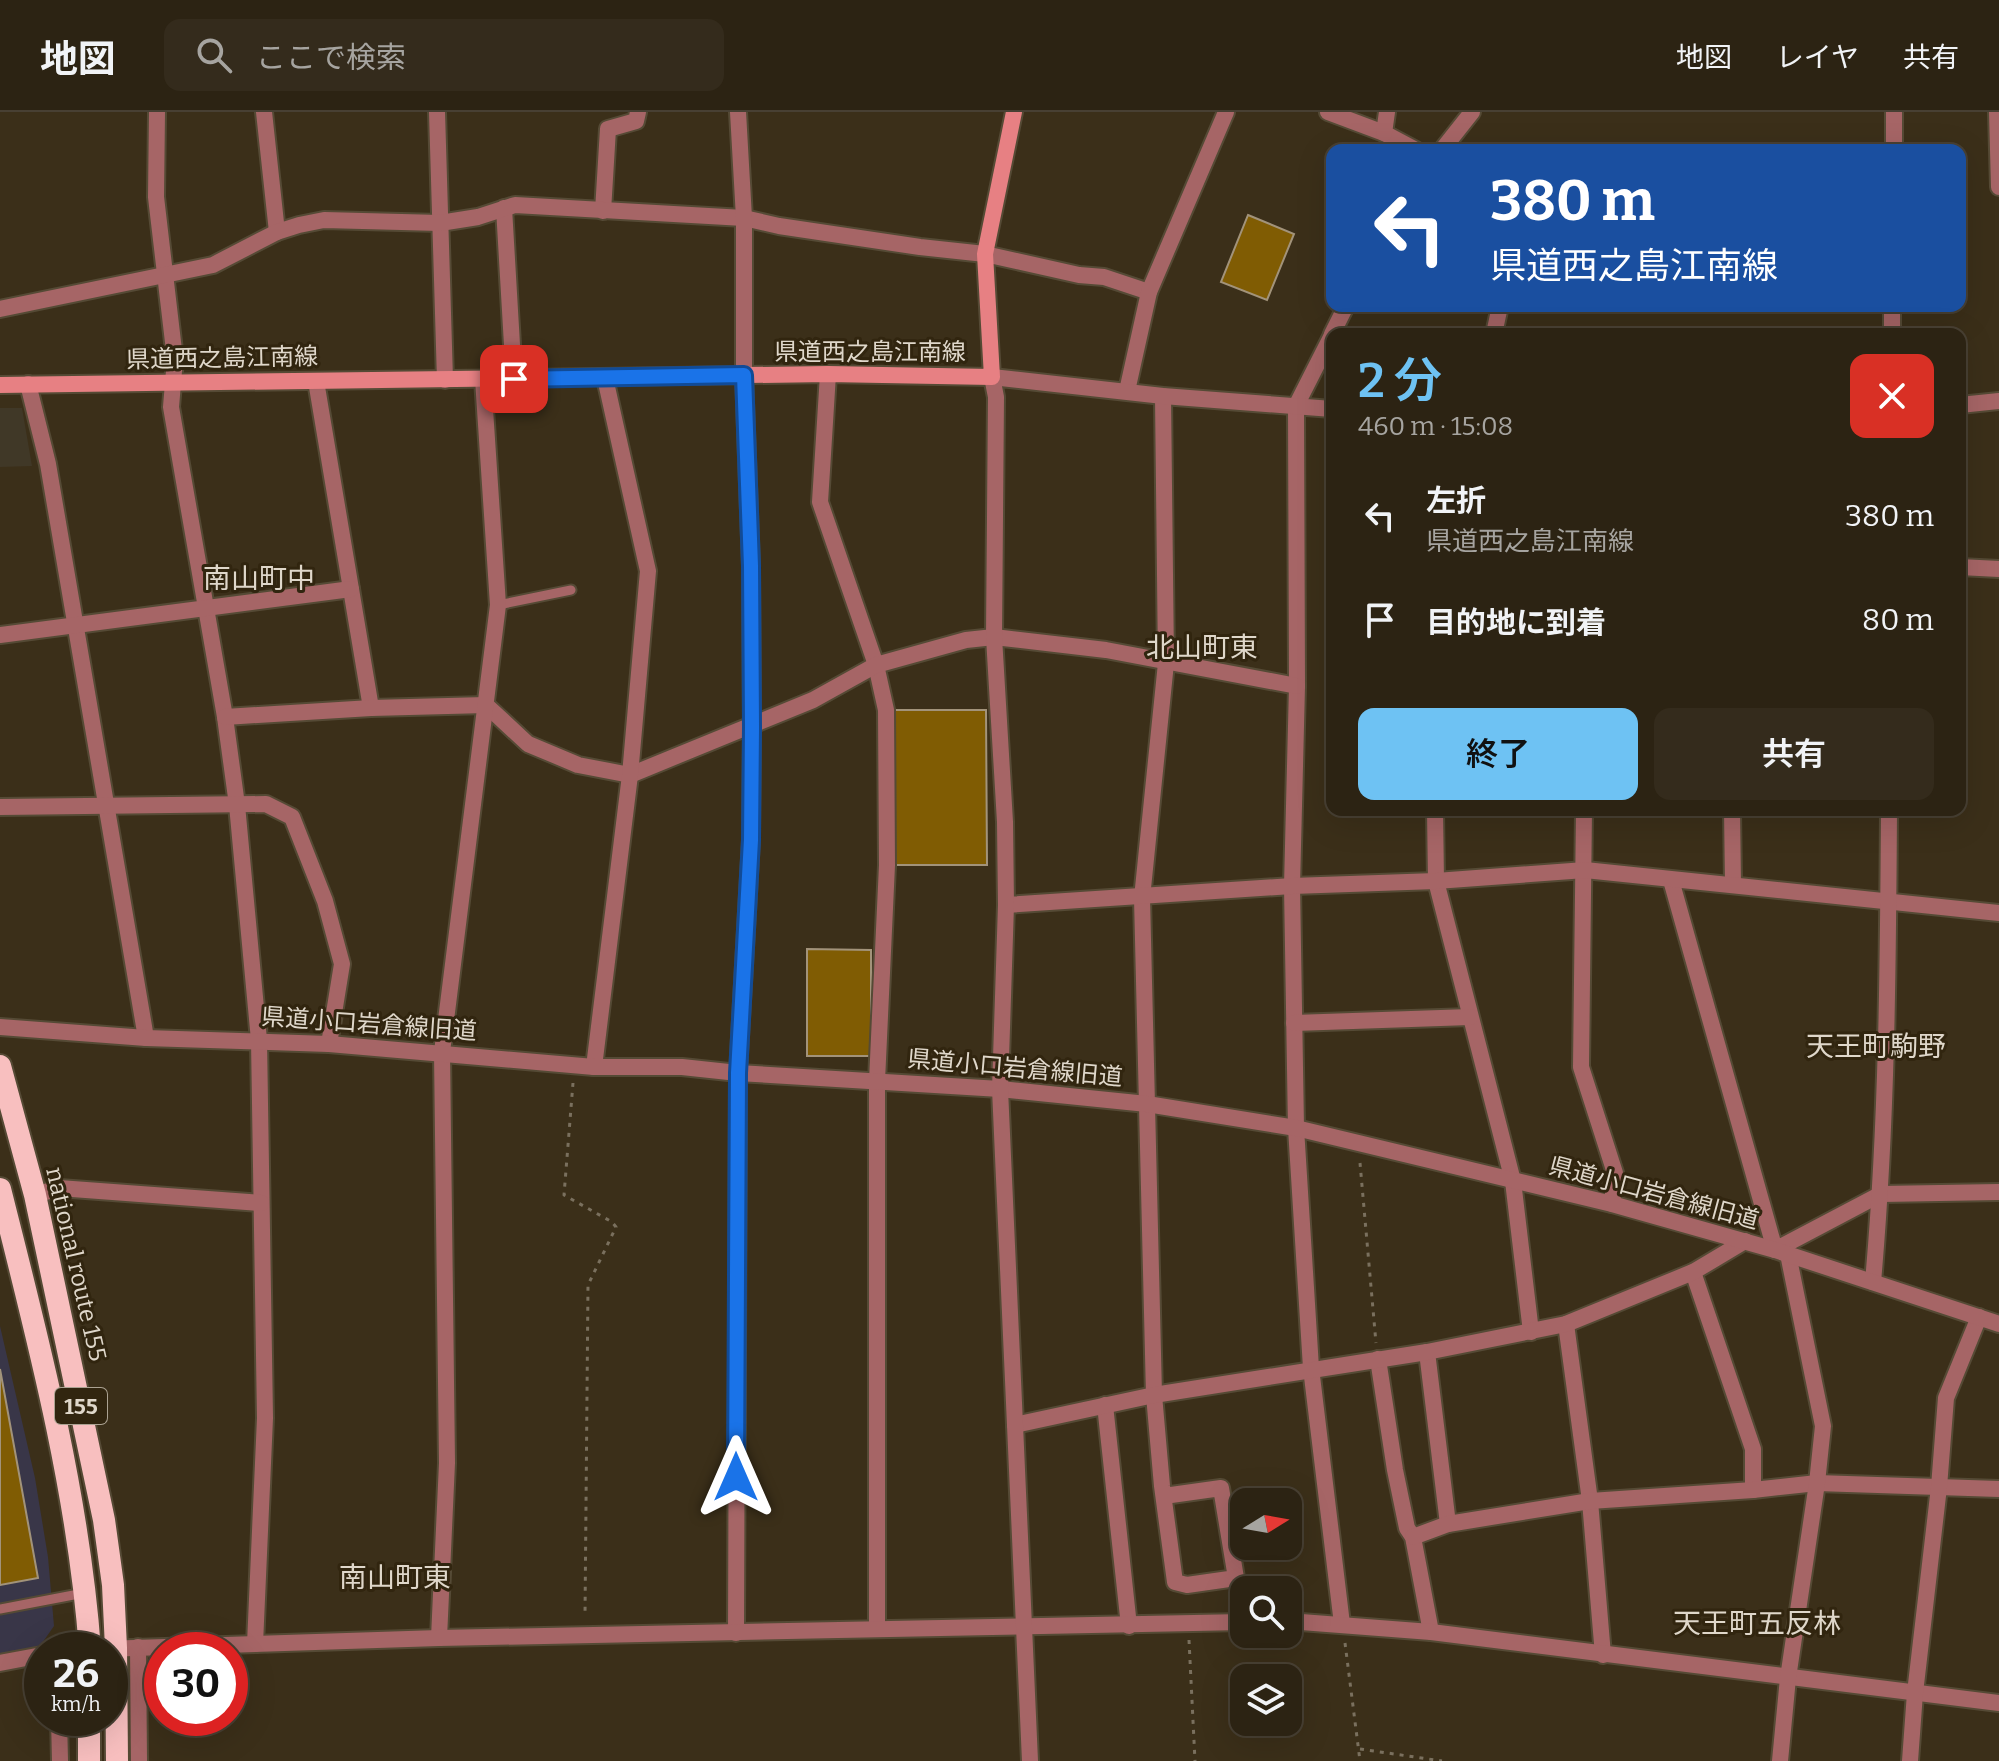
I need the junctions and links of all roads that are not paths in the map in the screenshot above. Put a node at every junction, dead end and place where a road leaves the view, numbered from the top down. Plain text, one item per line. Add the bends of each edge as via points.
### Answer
1 (157, 112) edge
2 (264, 112) edge
3 (437, 112) edge
4 (638, 112) edge
5 (738, 112) edge
6 (1012, 112) edge
7 (1226, 112) edge
8 (1328, 112) edge
9 (1387, 112) edge
10 (1472, 112) edge
11 (1894, 112) edge
12 (1997, 112) edge
13 (1384, 133) junction
14 (1405, 144) edge
15 (1453, 144) edge
16 (1894, 144) edge
17 (1999, 187) edge
18 (504, 208) junction
19 (603, 211) junction
20 (744, 218) junction
21 (440, 223) junction
22 (277, 232) junction
23 (985, 254) junction
24 (165, 275) junction
25 (1149, 292) junction
26 (0, 309) edge
27 (1326, 346) edge
28 (828, 374) junction
29 (744, 375) junction
30 (992, 377) junction
31 (605, 378) junction
32 (483, 379) junction
33 (514, 379) junction
34 (445, 380) junction
35 (316, 381) junction
36 (173, 382) junction
37 (28, 384) junction
38 (0, 385) edge
39 (1127, 391) junction
40 (1163, 396) junction
41 (1999, 401) edge
42 (1966, 404) edge
43 (1296, 406) junction
44 (1326, 408) edge
45 (1966, 567) edge
46 (1999, 569) edge
47 (351, 589) junction
48 (571, 590) dead end
49 (498, 605) junction
50 (206, 607) junction
51 (76, 627) junction
52 (0, 635) edge
53 (994, 637) junction
54 (1166, 663) junction
55 (876, 665) junction
56 (1297, 686) junction
57 (486, 705) junction
58 (371, 708) junction
59 (225, 717) junction
60 (752, 727) junction
61 (630, 775) junction
62 (237, 805) junction
63 (0, 807) edge
64 (105, 807) junction
65 (1435, 816) edge
66 (1584, 816) edge
67 (1732, 816) edge
68 (1889, 816) edge
69 (1585, 870) junction
70 (1671, 880) junction
71 (1436, 881) junction
72 (1733, 884) junction
73 (1292, 886) junction
74 (1142, 898) junction
75 (1888, 901) junction
76 (1006, 905) junction
77 (1999, 913) edge
78 (1470, 1017) junction
79 (1294, 1023) junction
80 (0, 1027) edge
81 (146, 1038) junction
82 (259, 1040) junction
83 (329, 1044) junction
84 (442, 1052) junction
85 (0, 1066) edge
86 (594, 1067) junction
87 (738, 1073) junction
88 (877, 1081) junction
89 (1000, 1089) junction
90 (1147, 1104) junction
91 (1296, 1128) junction
92 (1513, 1181) junction
93 (0, 1189) edge
94 (1999, 1192) edge
95 (1881, 1194) junction
96 (35, 1195) junction
97 (261, 1203) junction
98 (1612, 1204) junction
99 (1745, 1241) junction
100 (6, 1242) edge
101 (1781, 1252) junction
102 (1693, 1272) junction
103 (1873, 1282) junction
104 (1979, 1317) junction
105 (1566, 1324) junction
106 (1999, 1324) edge
107 (1531, 1332) junction
108 (1427, 1352) junction
109 (1378, 1359) junction
110 (1311, 1368) junction
111 (1154, 1395) junction
112 (1105, 1405) junction
113 (1015, 1425) junction
114 (1817, 1483) junction
115 (1939, 1487) junction
116 (1999, 1489) edge
117 (1753, 1490) junction
118 (1164, 1496) junction
119 (1590, 1501) junction
120 (1448, 1524) junction
121 (1413, 1537) junction
122 (84, 1593) junction
123 (0, 1609) edge
124 (1230, 1622) edge
125 (1302, 1622) edge
126 (1342, 1624) junction
127 (1022, 1625) junction
128 (1129, 1626) junction
129 (877, 1629) junction
130 (84, 1632) edge
131 (123, 1632) edge
132 (1431, 1632) junction
133 (736, 1633) junction
134 (439, 1638) junction
135 (255, 1644) junction
136 (128, 1648) edge
137 (1603, 1655) junction
138 (128, 1657) edge
139 (24, 1658) edge
140 (0, 1663) edge
141 (1788, 1678) junction
142 (1915, 1693) junction
143 (1999, 1703) edge
144 (59, 1736) edge
145 (89, 1736) edge
146 (119, 1736) edge
147 (117, 1757) edge
148 (89, 1758) edge
149 (60, 1761) edge
150 (139, 1761) edge
151 (1030, 1761) edge
152 (1780, 1761) edge
153 (1910, 1761) edge

1 - 24 street via 156,197
2 - 22 street
3 - 21 street
4 - 19 street via 636,121 608,129
5 - 20 street
6 - 23 main road, 県道西之島江南線
7 - 25 street
8 - 13 street
9 - 13 street
10 - 15 street
11 - 16 street
12 - 17 street
13 - 14 street
18 - 19 street
18 - 21 street
18 - 33 street
19 - 20 street
20 - 23 street
20 - 29 street
21 - 22 street via 324,220
21 - 34 street
22 - 24 street via 213,265
23 - 25 street via 1104,277
23 - 30 main road, 県道西之島江南線
24 - 26 street
24 - 36 street
25 - 39 street
27 - 43 street
28 - 29 main road, 県道西之島江南線
28 - 30 main road, 県道西之島江南線
28 - 55 street via 820,502
29 - 31 main road, 県道西之島江南線
29 - 60 street
30 - 39 street
30 - 53 street
31 - 33 main road, 県道西之島江南線
31 - 61 street via 648,571
32 - 33 main road, 県道西之島江南線
32 - 34 main road, 県道西之島江南線
32 - 49 street
34 - 35 main road, 県道西之島江南線
35 - 36 main road, 県道西之島江南線
35 - 47 street
36 - 37 main road, 県道西之島江南線
36 - 50 street via 171,407
37 - 38 main road, 県道西之島江南線
37 - 51 street via 48,464
39 - 40 street
40 - 43 street
40 - 54 street
41 - 42 street
43 - 44 street
43 - 56 street
45 - 46 street
47 - 50 street
47 - 58 street
48 - 49 lane
49 - 57 street
50 - 51 street
50 - 59 street
51 - 52 street
51 - 64 street
53 - 54 street
53 - 55 street
53 - 76 street
54 - 56 street
54 - 74 street
55 - 60 street
55 - 88 street via 886,710 887,849
56 - 73 street
57 - 58 street
57 - 61 street via 528,744 578,765
57 - 84 street
58 - 59 street
59 - 62 street
60 - 61 street
60 - 87 street
61 - 86 street
62 - 64 street
62 - 82 street
62 - 83 street via 266,804 292,817 325,901 342,964
63 - 64 street
64 - 81 street
65 - 71 street
66 - 69 street
67 - 72 street
68 - 75 street
69 - 70 street
69 - 71 street
69 - 98 street via 1581,1067 1615,1173
70 - 72 street
70 - 101 street
71 - 73 street
71 - 78 street
72 - 75 street
73 - 74 street
73 - 79 street
74 - 76 street
74 - 90 street
75 - 77 street
75 - 95 street
76 - 89 street
78 - 79 street
78 - 92 street
79 - 91 street
80 - 81 street, 県道小口岩倉線旧道
81 - 82 street, 県道小口岩倉線旧道
82 - 83 street, 県道小口岩倉線旧道
82 - 97 street
83 - 84 street, 県道小口岩倉線旧道
84 - 86 street, 県道小口岩倉線旧道
84 - 134 street via 447,1463
85 - 96 highway, national route 155 / 155
86 - 87 street, 県道小口岩倉線旧道
87 - 88 street, 県道小口岩倉線旧道
87 - 133 street
88 - 89 street, 県道小口岩倉線旧道
88 - 129 street
89 - 90 street, 県道小口岩倉線旧道
89 - 113 street
90 - 91 street, 県道小口岩倉線旧道
90 - 111 street
91 - 92 street, 県道小口岩倉線旧道
91 - 110 street
92 - 98 street, 県道小口岩倉線旧道
92 - 107 street
93 - 100 highway, 155
94 - 95 street
95 - 101 street
95 - 103 street
96 - 97 street via 59,1188
96 - 131 highway, national route 155 / 155
97 - 135 street via 265,1418
98 - 99 street, 県道小口岩倉線旧道
99 - 101 street, 県道小口岩倉線旧道
99 - 102 street
100 - 122 highway, 155 via 72,1508
101 - 103 street, 県道小口岩倉線旧道
101 - 114 street via 1823,1426
102 - 105 street
102 - 117 street via 1753,1449
103 - 104 street, 県道小口岩倉線旧道
104 - 106 street, 県道小口岩倉線旧道
104 - 115 street via 1946,1398
105 - 107 street
105 - 119 street
107 - 108 street
108 - 109 street
108 - 120 street
109 - 110 street
109 - 121 street via 1395,1470
110 - 111 street
110 - 126 street
111 - 112 street
111 - 118 street
112 - 113 street
112 - 128 street
113 - 127 street
114 - 115 street
114 - 117 street
114 - 141 street
115 - 116 street
115 - 142 street
117 - 119 street
118 - 118 street via 1175,1582 1236,1578 1221,1488
119 - 120 street
119 - 137 street
120 - 121 street
121 - 132 street
122 - 123 lane
122 - 130 highway, 155
124 - 128 street
125 - 126 street
126 - 132 street
127 - 128 street
127 - 129 street
127 - 151 street
129 - 133 street
132 - 137 street
133 - 134 street
134 - 135 street
135 - 136 street
137 - 141 street
138 - 150 street
139 - 140 street
141 - 142 street
141 - 152 street
142 - 143 street
142 - 153 street
144 - 149 street
145 - 148 highway
146 - 147 highway, national route 155 / 155

